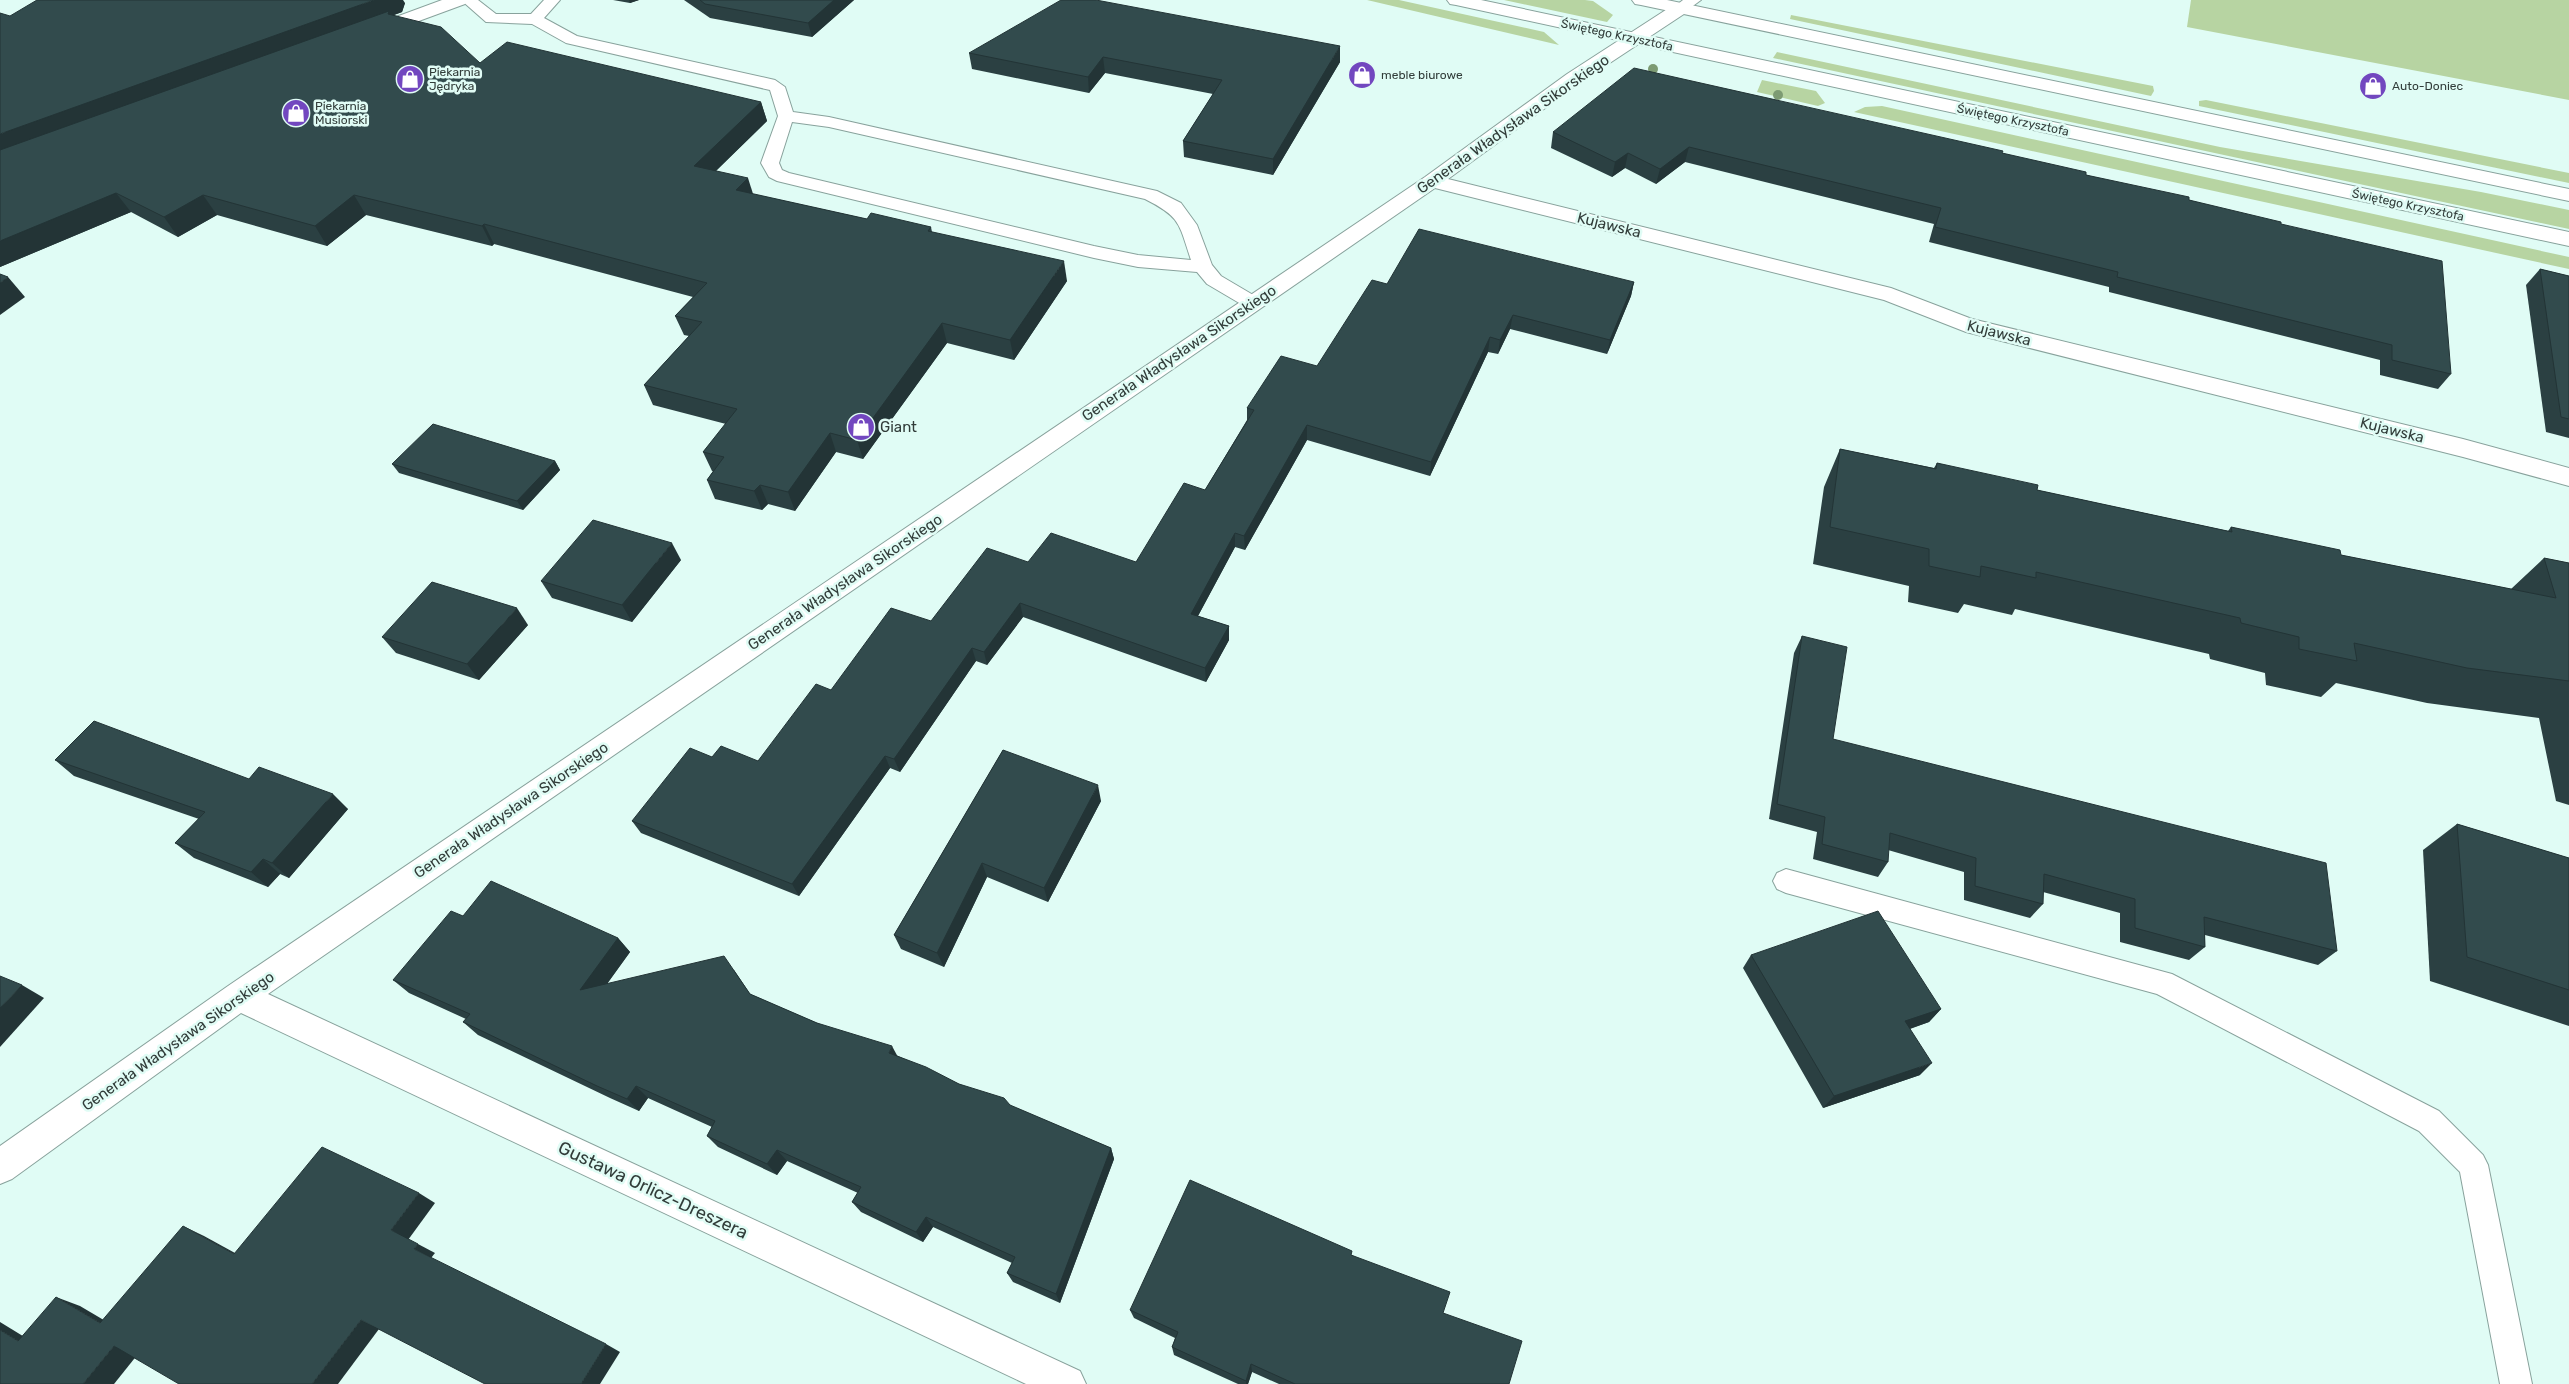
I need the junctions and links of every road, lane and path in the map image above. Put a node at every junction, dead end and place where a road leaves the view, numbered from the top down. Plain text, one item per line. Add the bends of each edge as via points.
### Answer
1 (459, 0) edge
2 (469, 0) edge
3 (552, 0) edge
4 (1456, 0) edge
5 (1641, 0) edge
6 (1687, 4) edge
7 (535, 19) junction
8 (356, 38) edge
9 (1635, 39) junction
10 (786, 116) junction
11 (1432, 181) junction
12 (2569, 195) edge
13 (2569, 239) edge
14 (1203, 267) junction
15 (1252, 303) junction
16 (2569, 477) edge
17 (1786, 881) dead end
18 (239, 996) junction
19 (0, 1167) edge
20 (1067, 1384) edge
21 (2516, 1384) edge

1 - 8 street
2 - 7 lane via 492,19
3 - 7 lane
4 - 9 street, Świętego Krzysztofa
5 - 6 street
6 - 9 street, Generała Władysława Sikorskiego
6 - 12 street
7 - 10 lane via 572,40 768,83 777,87
9 - 11 street, Generała Władysława Sikorskiego via 1574,78
9 - 13 street, Świętego Krzysztofa
10 - 14 lane via 829,122 1151,195 1175,207 1188,225
10 - 14 lane via 770,163 775,173 783,177 1138,262
11 - 15 street, Generała Władysława Sikorskiego
11 - 16 street, Kujawska via 1891,295 1966,325
14 - 15 lane via 1214,280
15 - 18 street, Generała Władysława Sikorskiego
17 - 21 lane via 2162,983 2429,1120 2473,1165
18 - 19 street, Generała Władysława Sikorskiego
18 - 20 street, Gustawa Orlicz-Dreszera

